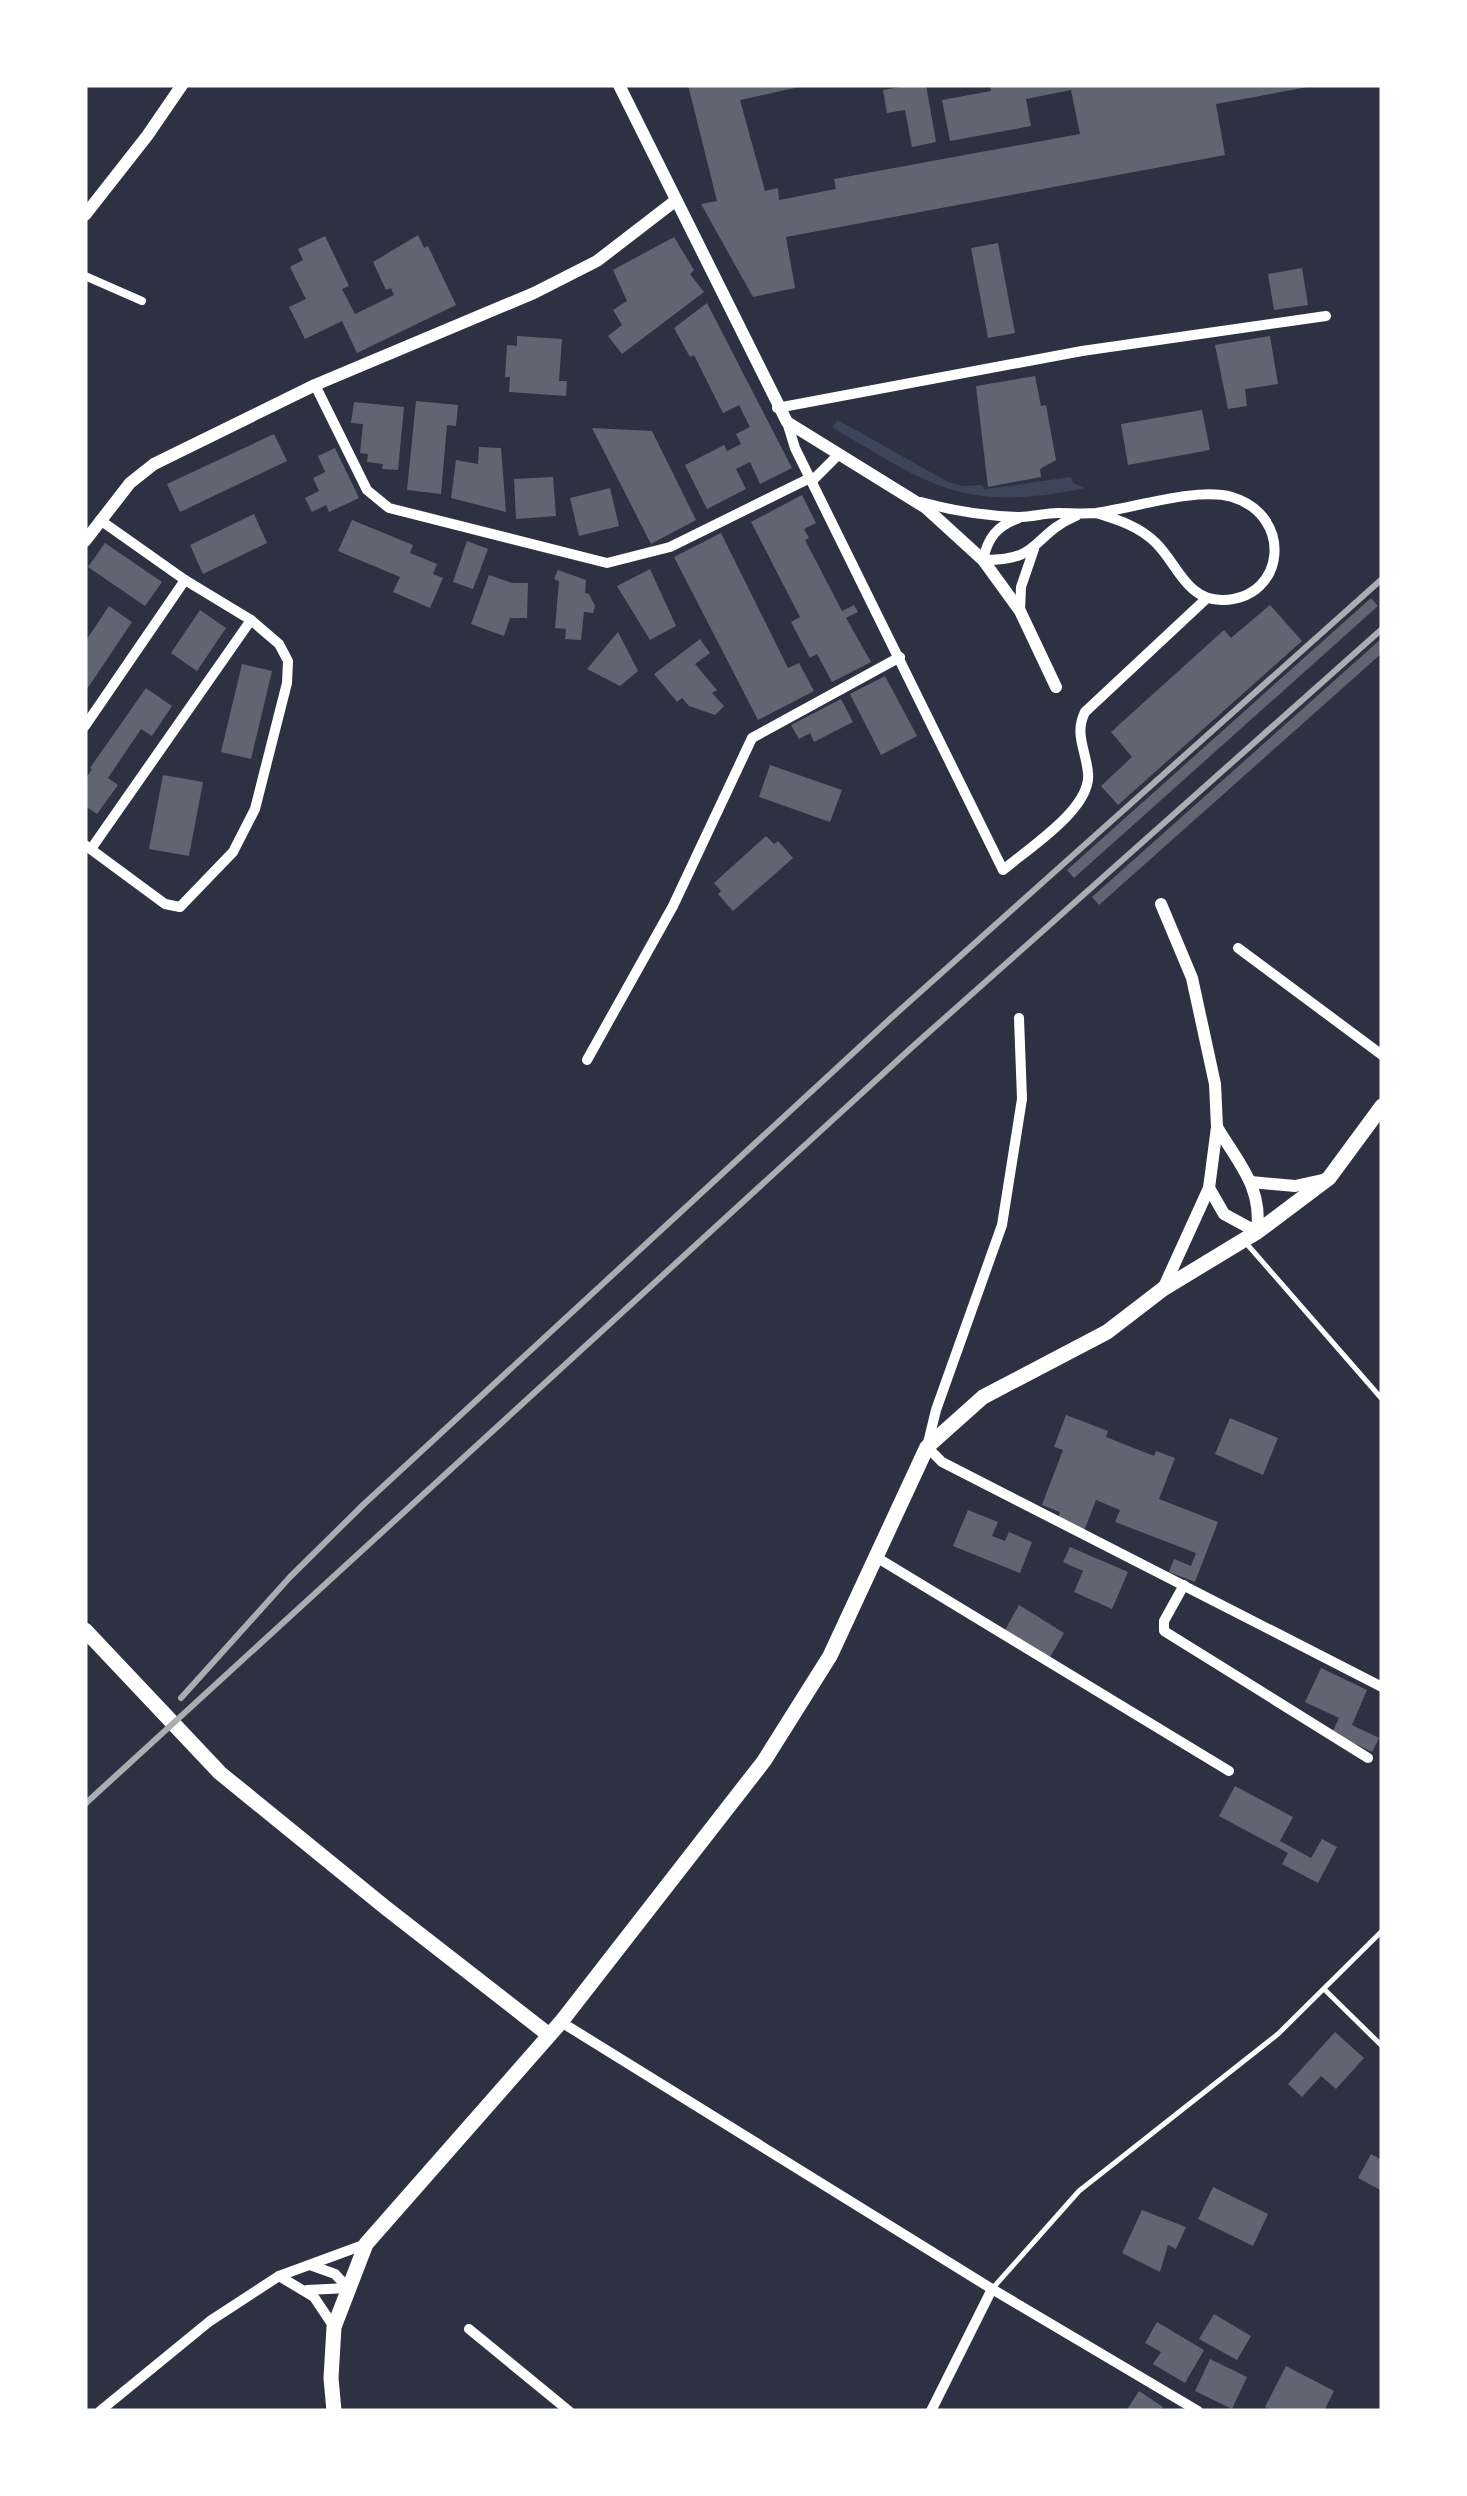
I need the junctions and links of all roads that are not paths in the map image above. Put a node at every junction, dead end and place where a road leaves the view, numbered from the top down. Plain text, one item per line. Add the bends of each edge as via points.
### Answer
1 (182, 85) edge
2 (619, 85) edge
3 (675, 201) junction
4 (85, 215) edge
5 (85, 276) edge
6 (142, 301) dead end
7 (1326, 316) dead end
8 (315, 385) junction
9 (778, 408) junction
10 (787, 422) junction
11 (839, 454) junction
12 (811, 480) junction
13 (911, 499) junction
14 (1096, 512) junction
15 (1082, 514) junction
16 (1023, 517) junction
17 (100, 520) junction
18 (85, 540) edge
19 (1035, 547) junction
20 (982, 560) junction
21 (185, 580) junction
22 (1207, 598) junction
23 (1020, 611) junction
24 (251, 620) junction
25 (900, 658) junction
26 (1056, 687) dead end
27 (85, 726) edge
28 (88, 847) edge
29 (1160, 904) dead end
30 (1238, 948) dead end
31 (1019, 1018) dead end
32 (1382, 1055) edge
33 (587, 1060) dead end
34 (1382, 1106) edge
35 (1216, 1126) junction
36 (1329, 1178) junction
37 (1252, 1182) junction
38 (1209, 1188) junction
39 (1250, 1236) junction
40 (1163, 1289) junction
41 (1382, 1399) edge
42 (927, 1448) junction
43 (876, 1557) junction
44 (1184, 1585) junction
45 (85, 1630) edge
46 (1382, 1686) edge
47 (1368, 1758) dead end
48 (1228, 1771) dead end
49 (1382, 1931) edge
50 (1324, 1990) junction
51 (560, 2022) junction
52 (549, 2035) junction
53 (1382, 2046) edge
54 (366, 2244) junction
55 (309, 2265) junction
56 (279, 2276) junction
57 (348, 2288) junction
58 (992, 2289) junction
59 (301, 2290) junction
60 (334, 2327) junction
61 (469, 2329) dead end
62 (100, 2411) edge
63 (334, 2411) edge
64 (569, 2411) edge
65 (932, 2411) edge
66 (1198, 2411) edge

1 - 4 street
2 - 3 street
3 - 8 street via 597,261
3 - 9 street
5 - 6 street
7 - 9 street via 1082,351
8 - 12 street via 367,490 389,508 607,563 670,547
8 - 17 street via 154,464
9 - 10 street
10 - 11 street
10 - 12 street
11 - 12 street
11 - 13 street
12 - 25 street
13 - 16 street
13 - 20 street
14 - 15 street
14 - 22 street via 1146,534 1188,586
14 - 22 street via 1216,494 1252,507 1274,536 1268,575 1240,597
15 - 16 street
15 - 19 street
16 - 20 street via 995,530
17 - 18 street
17 - 21 street
19 - 20 street via 1008,560
19 - 23 street
20 - 23 street
21 - 24 street
21 - 27 street
22 - 25 street via 1085,712 1079,732 1087,793 1003,870
23 - 26 street
24 - 28 street
24 - 28 street via 279,644 288,683 255,809 233,852 180,907 166,904
25 - 33 street via 752,738 673,906
29 - 35 street via 1192,978 1215,1084
30 - 32 street
31 - 42 street via 1022,1100 1002,1225
34 - 36 main road
35 - 37 street
35 - 38 street
36 - 37 street via 1295,1186
36 - 39 main road
37 - 39 street via 1260,1210
38 - 39 street via 1224,1214
38 - 40 street
39 - 40 main road
39 - 41 lane
40 - 42 main road via 1107,1332 983,1397
42 - 43 main road
42 - 44 street via 942,1462
43 - 48 street
43 - 51 main road via 830,1656 764,1760
44 - 46 street
44 - 47 street via 1164,1631
45 - 52 main road via 220,1773
49 - 50 lane
50 - 53 lane
50 - 58 lane via 1079,2191
51 - 52 main road
51 - 58 street
52 - 54 main road
54 - 55 street
54 - 57 main road
55 - 56 street
55 - 57 street via 335,2274
56 - 59 street
56 - 62 street
57 - 59 street
57 - 60 main road
58 - 65 street
58 - 66 street
59 - 60 street via 314,2297
60 - 63 main road
61 - 64 street

